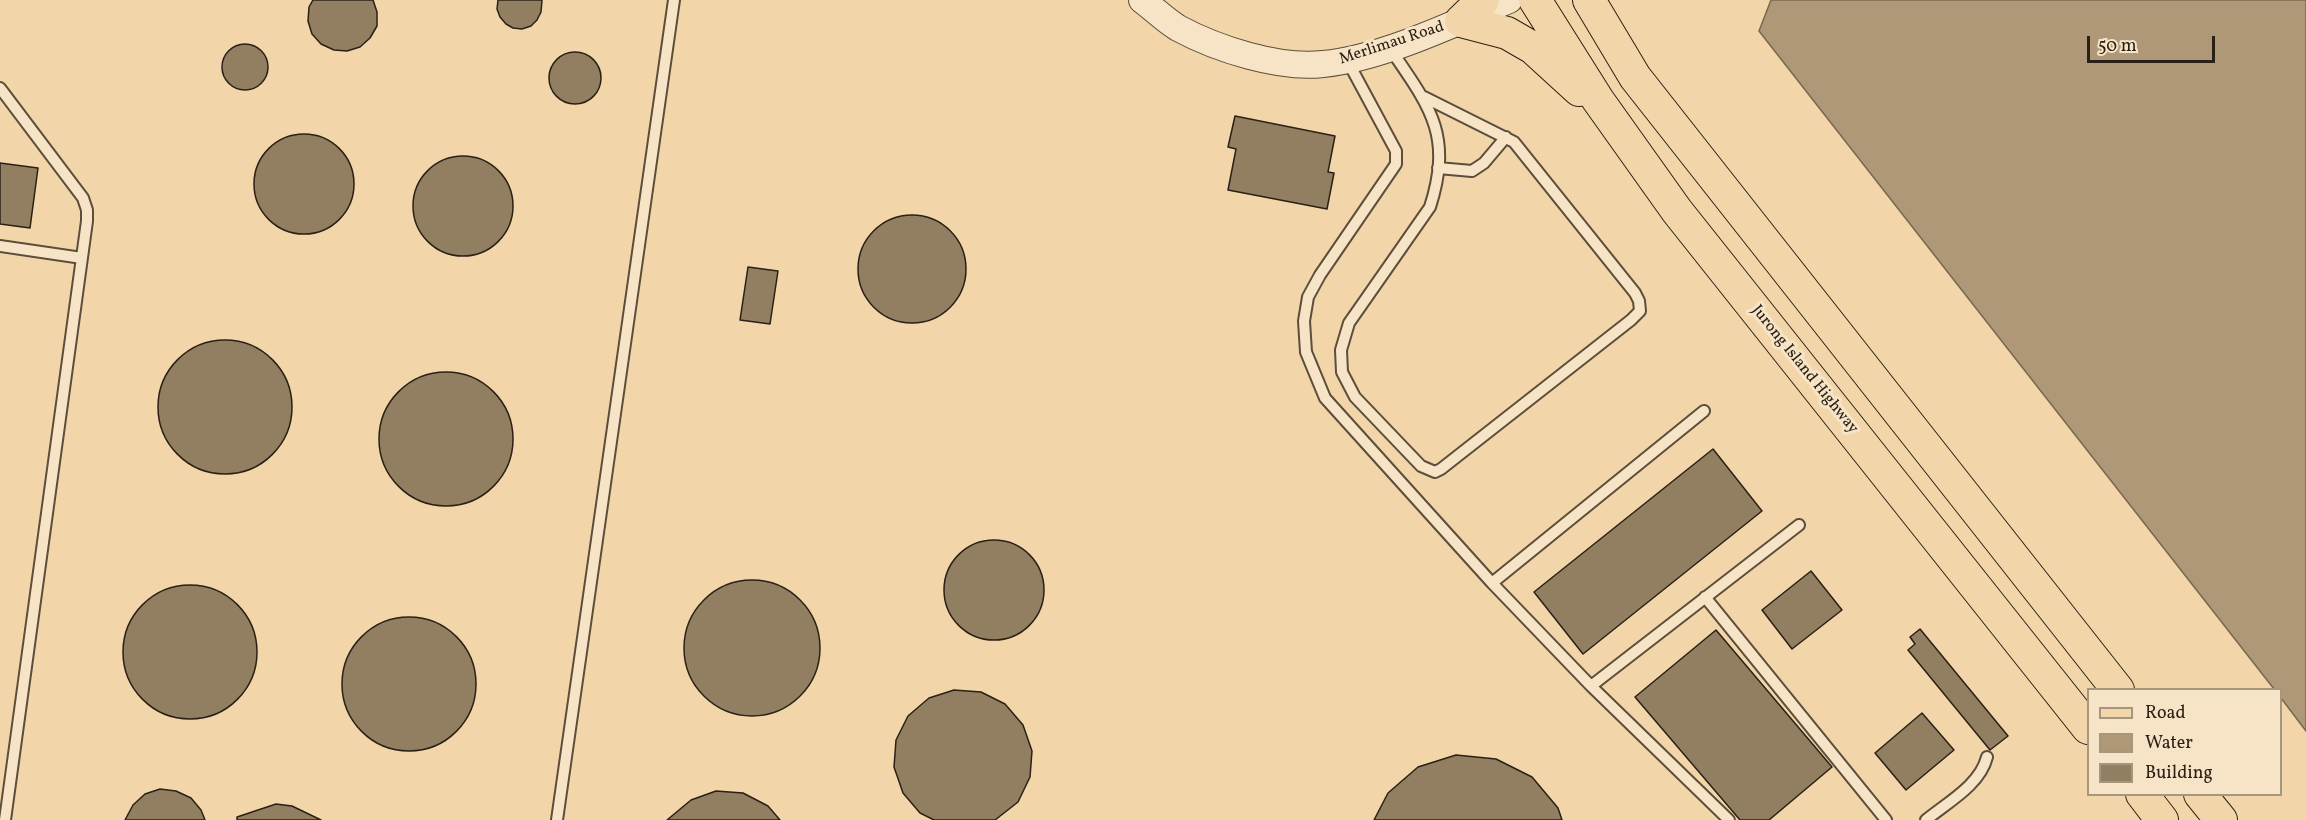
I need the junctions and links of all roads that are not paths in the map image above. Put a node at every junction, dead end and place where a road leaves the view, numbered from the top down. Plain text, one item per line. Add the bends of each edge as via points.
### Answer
1 (674, 0) edge
2 (1142, 0) edge
3 (1483, 0) edge
4 (1509, 0) edge
5 (1535, 0) edge
6 (1589, 0) edge
7 (1461, 21) junction
8 (1389, 48) junction
9 (1347, 60) junction
10 (1624, 60) junction
11 (1588, 85) junction
12 (0, 88) edge
13 (1424, 97) junction
14 (1610, 117) junction
15 (1506, 137) junction
16 (1438, 168) junction
17 (0, 246) edge
18 (82, 258) junction
19 (1704, 411) dead end
20 (1799, 525) dead end
21 (1492, 583) junction
22 (1705, 597) junction
23 (1591, 686) junction
24 (2116, 688) edge
25 (2087, 727) edge
26 (1987, 757) dead end
27 (2143, 796) edge
28 (2201, 796) edge
29 (6, 820) edge
30 (558, 820) edge
31 (1729, 820) edge
32 (1886, 820) edge
33 (1926, 820) edge
34 (2162, 820) edge
35 (2221, 820) edge

1 - 30 lane
2 - 9 street, Merlimau Road via 1177,27 1251,57 1299,64
3 - 7 main road
4 - 7 street, Merlimau Road
5 - 11 main road, Jurong Island Highway
6 - 10 main road
7 - 8 street, Merlimau Road
7 - 14 main road via 1507,33 1533,48
8 - 9 street, Merlimau Road
8 - 13 lane
9 - 21 lane via 1396,152 1396,164 1308,297 1304,321 1306,352 1325,398
10 - 11 main road via 1604,57 1591,70
10 - 24 main road
11 - 14 main road, Jurong Island Highway
12 - 18 lane via 82,198 87,221
13 - 15 lane
13 - 16 lane via 1436,124
14 - 25 main road, Jurong Island Highway via 1677,211
15 - 16 lane via 1472,171
15 - 16 lane via 1523,151 1635,293 1640,311 1435,472 1421,466 1355,397 1342,372 1341,350 1349,323 1430,207
17 - 18 lane
18 - 29 lane
19 - 21 lane
20 - 22 lane
21 - 23 lane
22 - 23 lane
22 - 32 lane
23 - 31 lane
26 - 33 lane via 1977,778
27 - 34 main road
28 - 35 main road

